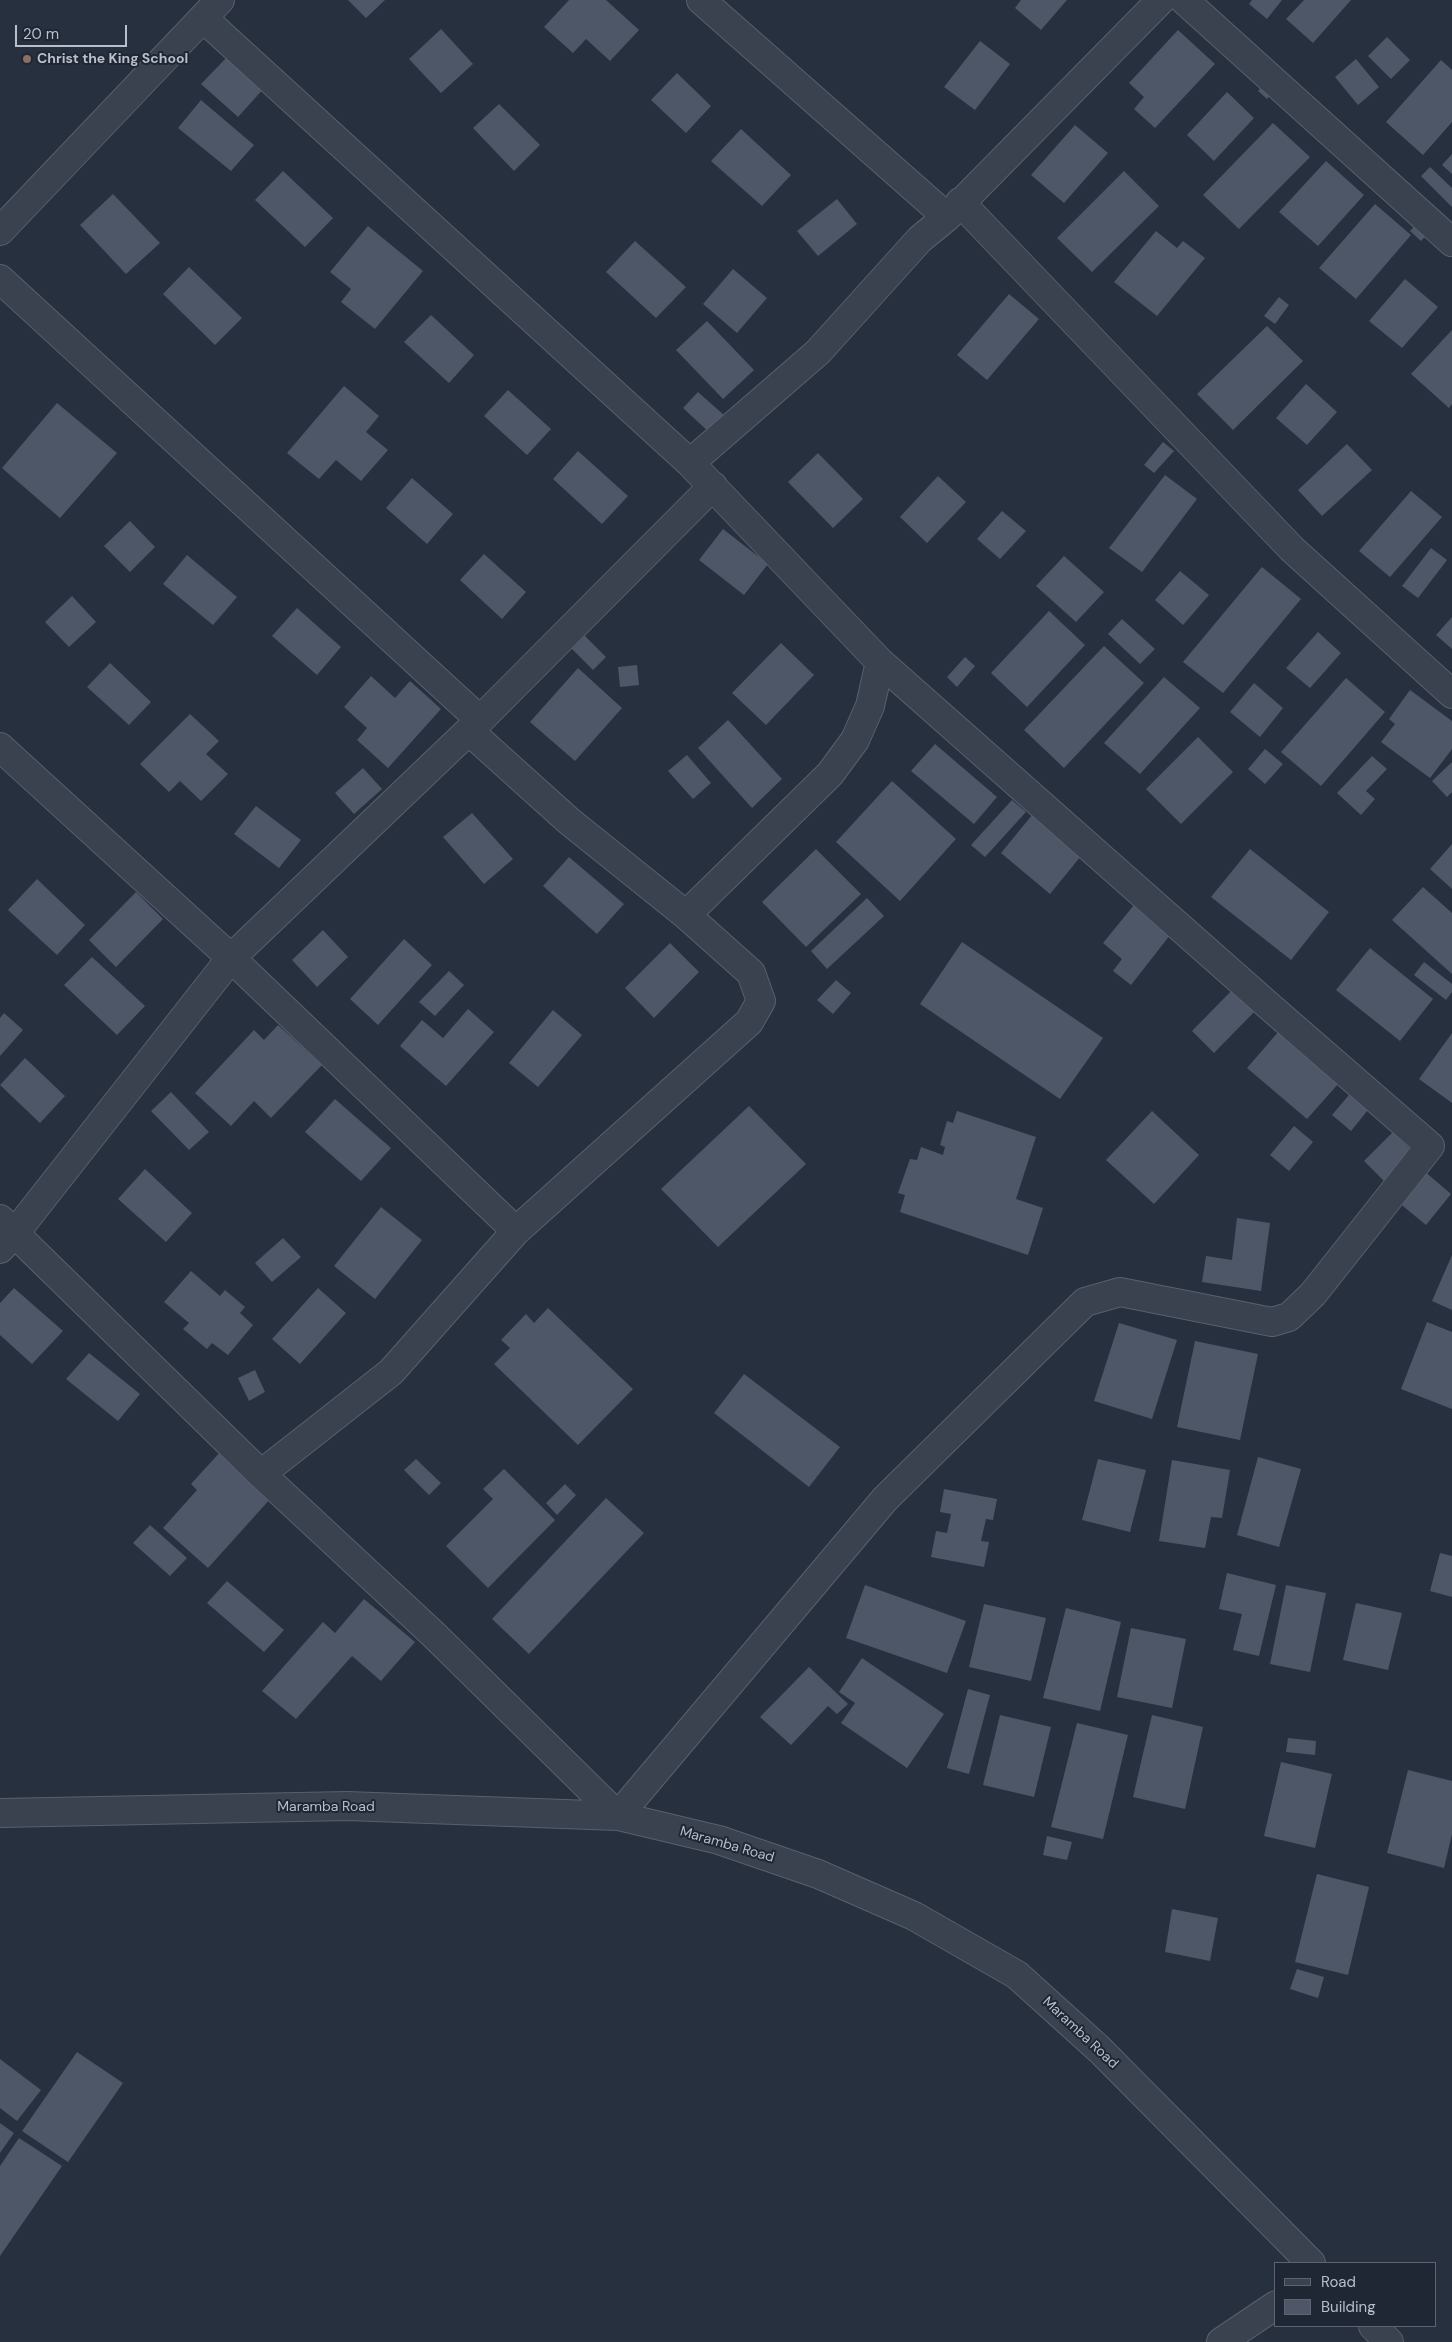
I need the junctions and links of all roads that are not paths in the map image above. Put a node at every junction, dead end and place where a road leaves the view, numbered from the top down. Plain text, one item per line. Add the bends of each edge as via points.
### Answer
1 (701, 0) edge
2 (1161, 0) edge
3 (1184, 0) edge
4 (211, 9) edge
5 (953, 210) junction
6 (0, 231) edge
7 (1452, 242) edge
8 (0, 279) edge
9 (690, 463) junction
10 (713, 486) junction
11 (880, 662) junction
12 (1452, 694) edge
13 (475, 725) junction
14 (0, 747) edge
15 (686, 915) junction
16 (231, 958) junction
17 (516, 1231) junction
18 (5, 1234) edge
19 (261, 1474) junction
20 (0, 1813) edge
21 (618, 1816) junction
22 (1310, 2262) edge
23 (1274, 2307) edge
24 (1374, 2327) edge
25 (1221, 2342) edge
26 (1389, 2342) edge

1 - 5 street
2 - 5 street
3 - 7 street
4 - 6 street
4 - 9 street
5 - 9 street via 920,239 818,352
5 - 12 street via 1292,549
8 - 13 street
9 - 10 street
10 - 11 street
10 - 13 street
11 - 15 street via 870,706 855,740 830,774
11 - 21 street via 1430,1146 1313,1294 1290,1317 1272,1322 1120,1292 1085,1302 885,1499
13 - 15 street via 569,821
13 - 16 street
14 - 16 street
15 - 17 street via 751,973 761,1001 749,1022
16 - 17 street
16 - 18 street
17 - 19 street via 391,1372
18 - 19 street
19 - 21 street via 432,1632
20 - 21 street, Maramba Road via 347,1806
21 - 22 street, Maramba Road via 719,1840 818,1874 914,1916 1017,1976 1100,2050
23 - 25 street
24 - 26 street

